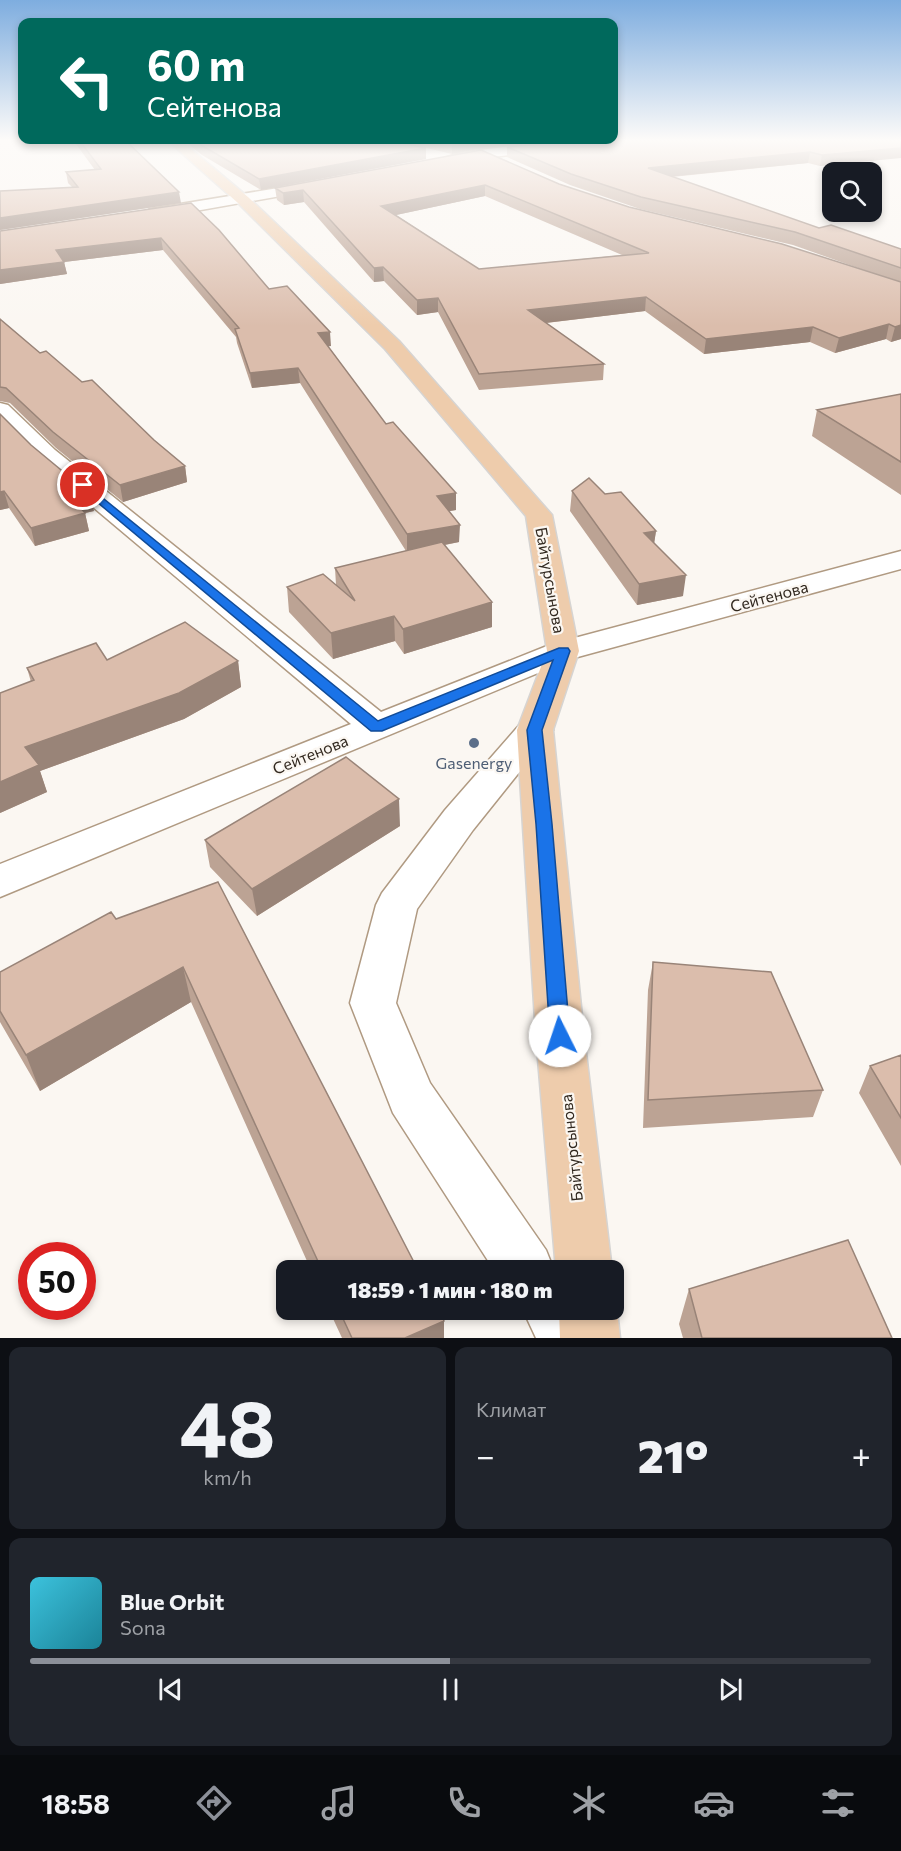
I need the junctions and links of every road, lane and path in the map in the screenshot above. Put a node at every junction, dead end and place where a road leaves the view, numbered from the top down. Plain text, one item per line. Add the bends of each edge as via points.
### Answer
1 (234, 201) edge
2 (244, 201) edge
3 (141, 216) edge
4 (0, 410) edge
5 (901, 560) edge
6 (563, 651) junction
7 (377, 727) junction
8 (535, 730) junction
9 (0, 881) edge
10 (519, 1260) edge
11 (583, 1260) edge
12 (559, 1320) edge
13 (589, 1320) edge
14 (572, 1338) edge
15 (590, 1338) edge

1 - 3 street
2 - 6 main road, Байтурсынова via 392,345 539,515
4 - 7 street via 46,455
5 - 6 street, Сейтенова
6 - 7 street, Сейтенова
6 - 8 main road, Байтурсынова
7 - 9 street, Сейтенова
8 - 10 street via 459,820 397,905 374,1003 411,1097
8 - 11 main road, Байтурсынова
12 - 14 street
13 - 15 main road

